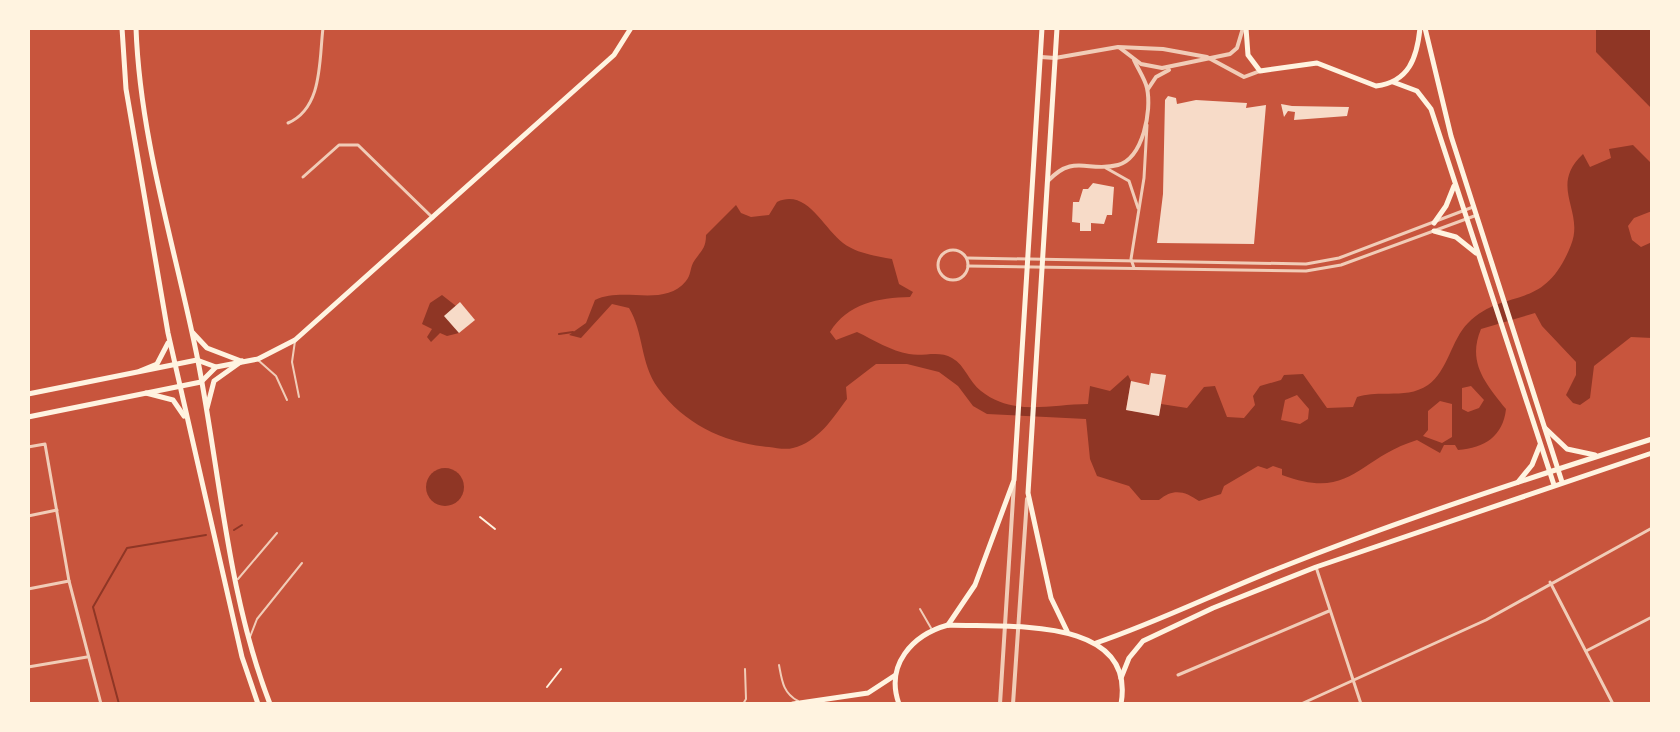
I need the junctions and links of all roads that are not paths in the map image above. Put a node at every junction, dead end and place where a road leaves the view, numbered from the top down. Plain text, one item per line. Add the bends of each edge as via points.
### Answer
1 (122, 28) edge
2 (136, 28) edge
3 (323, 28) edge
4 (631, 28) edge
5 (1042, 28) edge
6 (1057, 28) edge
7 (1245, 28) edge
8 (1423, 28) edge
9 (1118, 47) junction
10 (1041, 57) junction
11 (1207, 57) junction
12 (1055, 58) junction
13 (1134, 60) junction
14 (1172, 68) junction
15 (1260, 71) junction
16 (1393, 82) junction
17 (1148, 89) junction
18 (1145, 118) junction
19 (288, 123) dead end
20 (1099, 165) junction
21 (303, 177) dead end
22 (1048, 181) junction
23 (1454, 184) junction
24 (1474, 207) junction
25 (1463, 211) junction
26 (1139, 212) junction
27 (1477, 215) junction
28 (433, 218) junction
29 (1466, 219) junction
30 (1434, 227) junction
31 (1477, 254) junction
32 (967, 258) junction
33 (1131, 259) junction
34 (968, 266) junction
35 (1134, 268) junction
36 (191, 330) junction
37 (168, 333) junction
38 (295, 340) junction
39 (258, 359) junction
40 (197, 360) junction
41 (242, 361) junction
42 (175, 364) junction
43 (216, 367) junction
44 (140, 371) junction
45 (201, 382) junction
46 (179, 386) junction
47 (146, 393) junction
48 (28, 394) edge
49 (299, 397) dead end
50 (287, 400) dead end
51 (206, 413) junction
52 (28, 417) edge
53 (188, 424) junction
54 (1545, 428) junction
55 (1652, 439) edge
56 (1540, 445) junction
57 (28, 447) edge
58 (1652, 453) edge
59 (1598, 456) junction
60 (1558, 469) junction
61 (1549, 471) junction
62 (1014, 480) junction
63 (1562, 482) junction
64 (1517, 483) junction
65 (1554, 485) junction
66 (1028, 493) junction
67 (57, 510) junction
68 (28, 516) edge
69 (1652, 528) edge
70 (277, 533) dead end
71 (302, 563) dead end
72 (1316, 567) junction
73 (69, 581) junction
74 (236, 581) junction
75 (1550, 582) junction
76 (28, 589) edge
77 (227, 592) junction
78 (920, 609) dead end
79 (1329, 611) junction
80 (1652, 617) edge
81 (948, 625) junction
82 (932, 629) junction
83 (1067, 631) junction
84 (250, 637) junction
85 (1096, 643) junction
86 (1586, 651) junction
87 (87, 657) junction
88 (779, 665) dead end
89 (28, 667) edge
90 (745, 669) dead end
91 (1178, 675) dead end
92 (895, 676) junction
93 (1121, 678) junction
94 (1353, 680) junction
95 (261, 681) junction
96 (252, 690) junction
97 (802, 702) edge
98 (101, 704) edge
99 (258, 704) edge
100 (270, 704) edge
101 (743, 704) edge
102 (793, 704) edge
103 (899, 704) edge
104 (1000, 704) edge
105 (1013, 704) edge
106 (1121, 704) edge
107 (1301, 704) edge
108 (1361, 704) edge
109 (1613, 704) edge

1 - 37 main road via 126,89
2 - 36 main road via 138,85
3 - 19 street via 310,104
4 - 28 main road via 614,55
5 - 10 main road
6 - 12 main road
7 - 11 street via 1233,52
7 - 15 main road via 1248,55
8 - 16 main road via 1415,58
8 - 24 main road
9 - 11 street
9 - 12 street
9 - 13 street
10 - 12 street
10 - 62 main road
11 - 14 street
11 - 15 street via 1244,77
12 - 22 main road
13 - 14 street
13 - 17 street
14 - 17 street
15 - 16 main road via 1317,63 1368,85
16 - 23 main road via 1417,91 1431,109
17 - 18 street
18 - 20 street via 1132,157 1119,165
18 - 26 street
20 - 22 street via 1060,168
20 - 26 street via 1129,181
21 - 28 street via 339,145 358,145
22 - 66 main road
23 - 25 main road
23 - 30 main road
24 - 25 street
24 - 27 main road
25 - 29 main road
25 - 30 street
26 - 33 street
27 - 29 street
27 - 54 main road
28 - 38 main road
29 - 30 street
29 - 31 main road
30 - 31 main road
30 - 33 street via 1306,264
30 - 35 street via 1341,265 1306,271
31 - 56 main road
32 - 33 street
32 - 34 street
32 - 34 street via 959,250 948,250 939,257 938,268 943,277 954,280 964,276
33 - 35 street
34 - 35 street
36 - 40 main road
36 - 41 main road via 207,348
37 - 42 main road
37 - 44 main road via 163,358
38 - 39 main road
38 - 49 lane via 292,362
39 - 41 main road
39 - 50 lane via 276,376
40 - 42 main road
40 - 43 main road
40 - 45 main road
41 - 43 main road
41 - 51 main road via 214,381
42 - 44 main road
42 - 46 main road
43 - 45 main road
44 - 48 main road
45 - 46 main road
45 - 51 main road
46 - 47 main road
46 - 53 main road
47 - 52 main road
47 - 53 main road via 173,400
51 - 74 main road
53 - 77 main road
54 - 59 main road via 1567,449
54 - 60 main road
55 - 59 main road
56 - 61 main road
56 - 64 main road
57 - 67 street via 45,444
58 - 63 main road
59 - 60 main road
60 - 61 main road
60 - 63 main road
61 - 64 main road
61 - 65 main road
62 - 81 main road via 975,585
62 - 104 street
63 - 65 main road
64 - 85 main road via 1278,568
65 - 72 main road
66 - 83 main road via 1051,598
66 - 105 street
67 - 68 street
67 - 73 street
69 - 75 street
70 - 74 lane
71 - 84 lane via 257,619
72 - 79 street
72 - 93 main road via 1143,641
73 - 76 street
73 - 87 street
74 - 77 lane
74 - 84 main road
75 - 86 street
75 - 94 street via 1420,653
77 - 96 main road
78 - 82 lane
79 - 91 street
79 - 94 street
80 - 86 street
81 - 82 main road
81 - 83 main road
82 - 92 main road via 906,649
83 - 85 main road
84 - 95 main road
85 - 93 main road
86 - 109 street
87 - 89 street
87 - 98 street
88 - 97 lane via 789,695
90 - 101 lane
92 - 97 main road via 868,693
92 - 103 main road
93 - 106 main road
94 - 107 street
94 - 108 street
95 - 96 main road
95 - 100 main road
96 - 99 main road
97 - 102 main road

